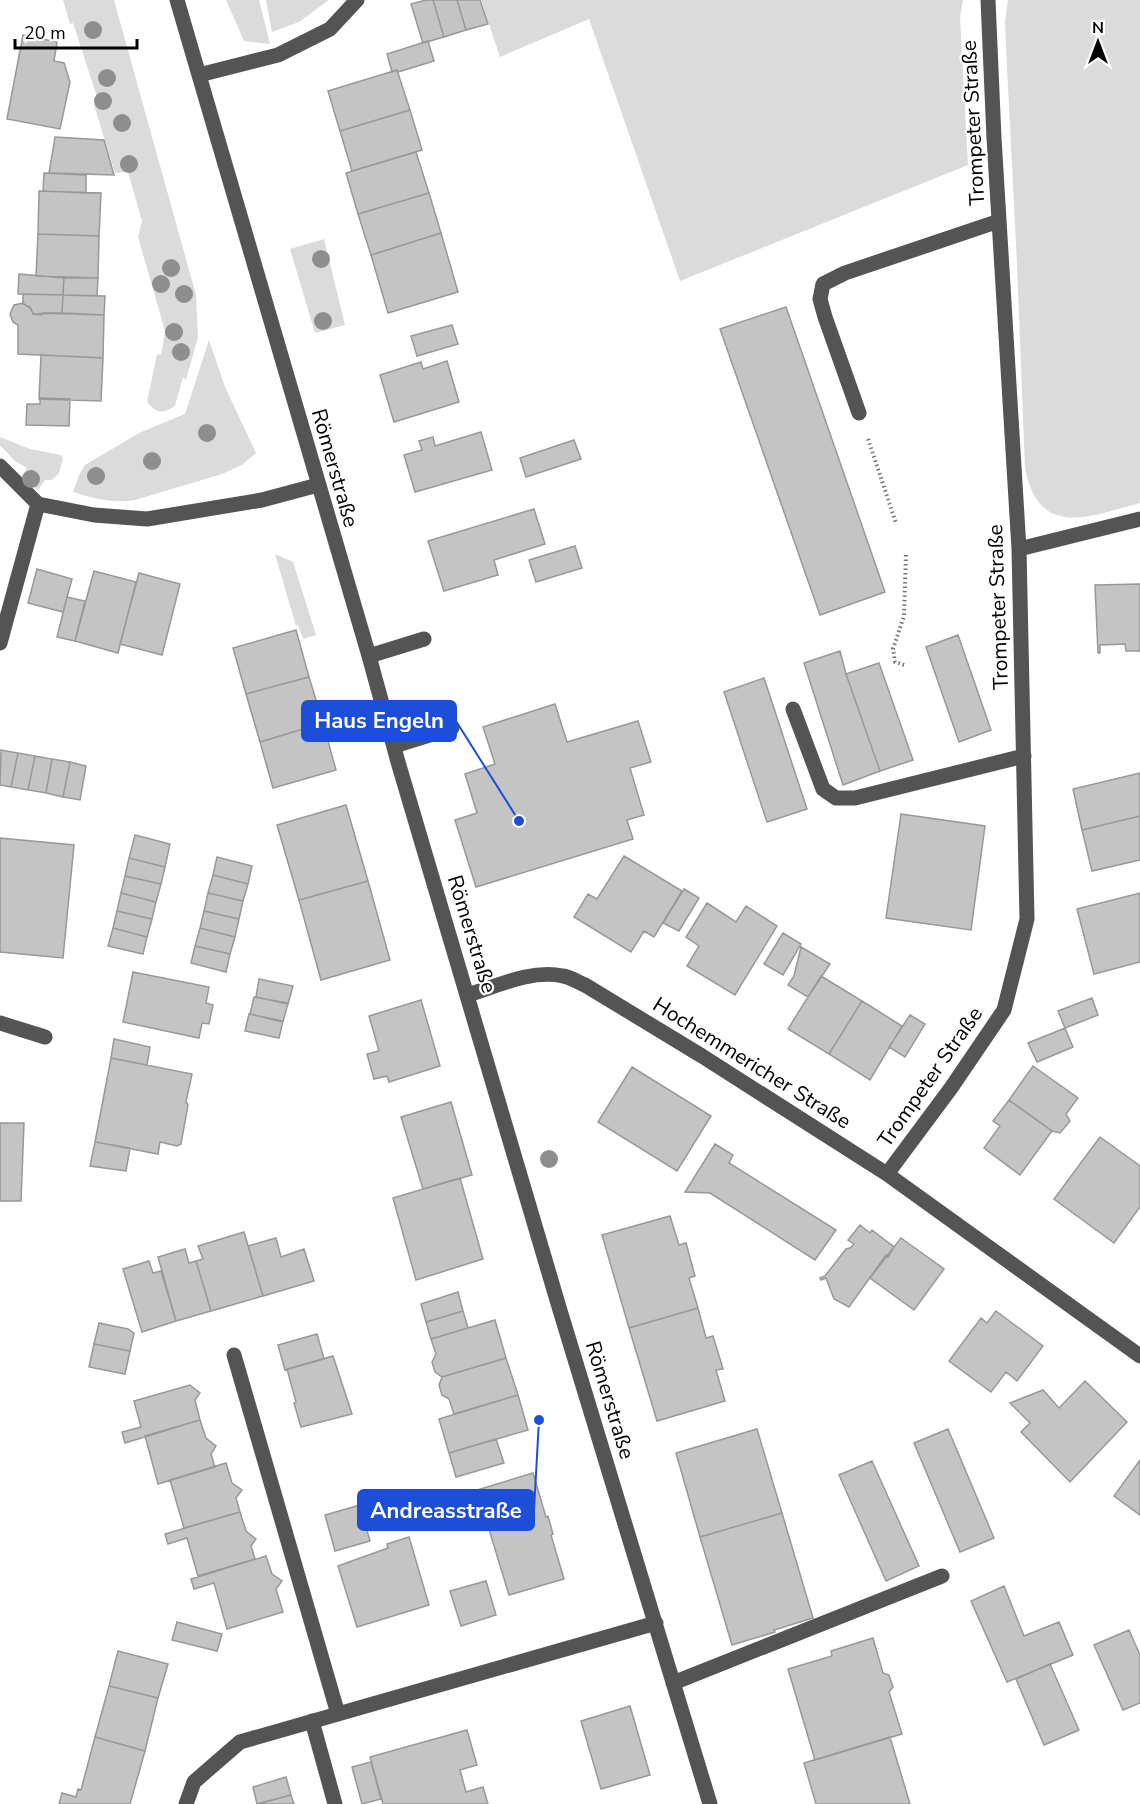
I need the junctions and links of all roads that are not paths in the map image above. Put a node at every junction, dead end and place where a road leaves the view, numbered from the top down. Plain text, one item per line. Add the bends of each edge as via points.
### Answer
1 (177, 0) edge
2 (357, 0) edge
3 (988, 0) edge
4 (199, 75) junction
5 (999, 221) junction
6 (859, 413) dead end
7 (0, 466) edge
8 (318, 485) junction
9 (38, 504) junction
10 (1140, 519) edge
11 (1019, 549) junction
12 (424, 639) dead end
13 (0, 643) edge
14 (369, 656) junction
15 (794, 709) dead end
16 (452, 728) dead end
17 (394, 746) junction
18 (1024, 756) junction
19 (468, 995) junction
20 (0, 1023) edge
21 (45, 1037) dead end
22 (887, 1174) junction
23 (234, 1355) dead end
24 (1140, 1356) edge
25 (942, 1576) dead end
26 (656, 1623) junction
27 (673, 1683) junction
28 (338, 1714) junction
29 (312, 1721) junction
30 (186, 1804) edge
31 (336, 1804) edge
32 (710, 1804) edge

1 - 4 street, Römerstraße
2 - 4 street via 330,29 278,55
3 - 5 street, Trompeter Straße
4 - 8 street, Römerstraße
5 - 6 street via 823,284 820,299 825,317
5 - 11 street, Trompeter Straße
7 - 9 street
8 - 9 street via 262,500 147,519 94,515
8 - 14 street, Römerstraße
9 - 13 street
10 - 11 street
11 - 18 street, Trompeter Straße
12 - 14 street
14 - 17 street, Römerstraße
15 - 18 street via 823,789 836,798 855,798
16 - 17 street
17 - 19 street, Römerstraße
18 - 22 street, Trompeter Straße via 1028,919 1004,1010
19 - 22 street, Hochemmericher Straße via 525,977 564,976 702,1056
19 - 26 street, Römerstraße
20 - 21 street
22 - 24 street, Hochemmericher Straße
23 - 28 street
25 - 27 street
26 - 27 street, Römerstraße
26 - 28 street
27 - 32 street, Römerstraße
28 - 29 street
29 - 30 street via 240,1742 194,1782
29 - 31 street

